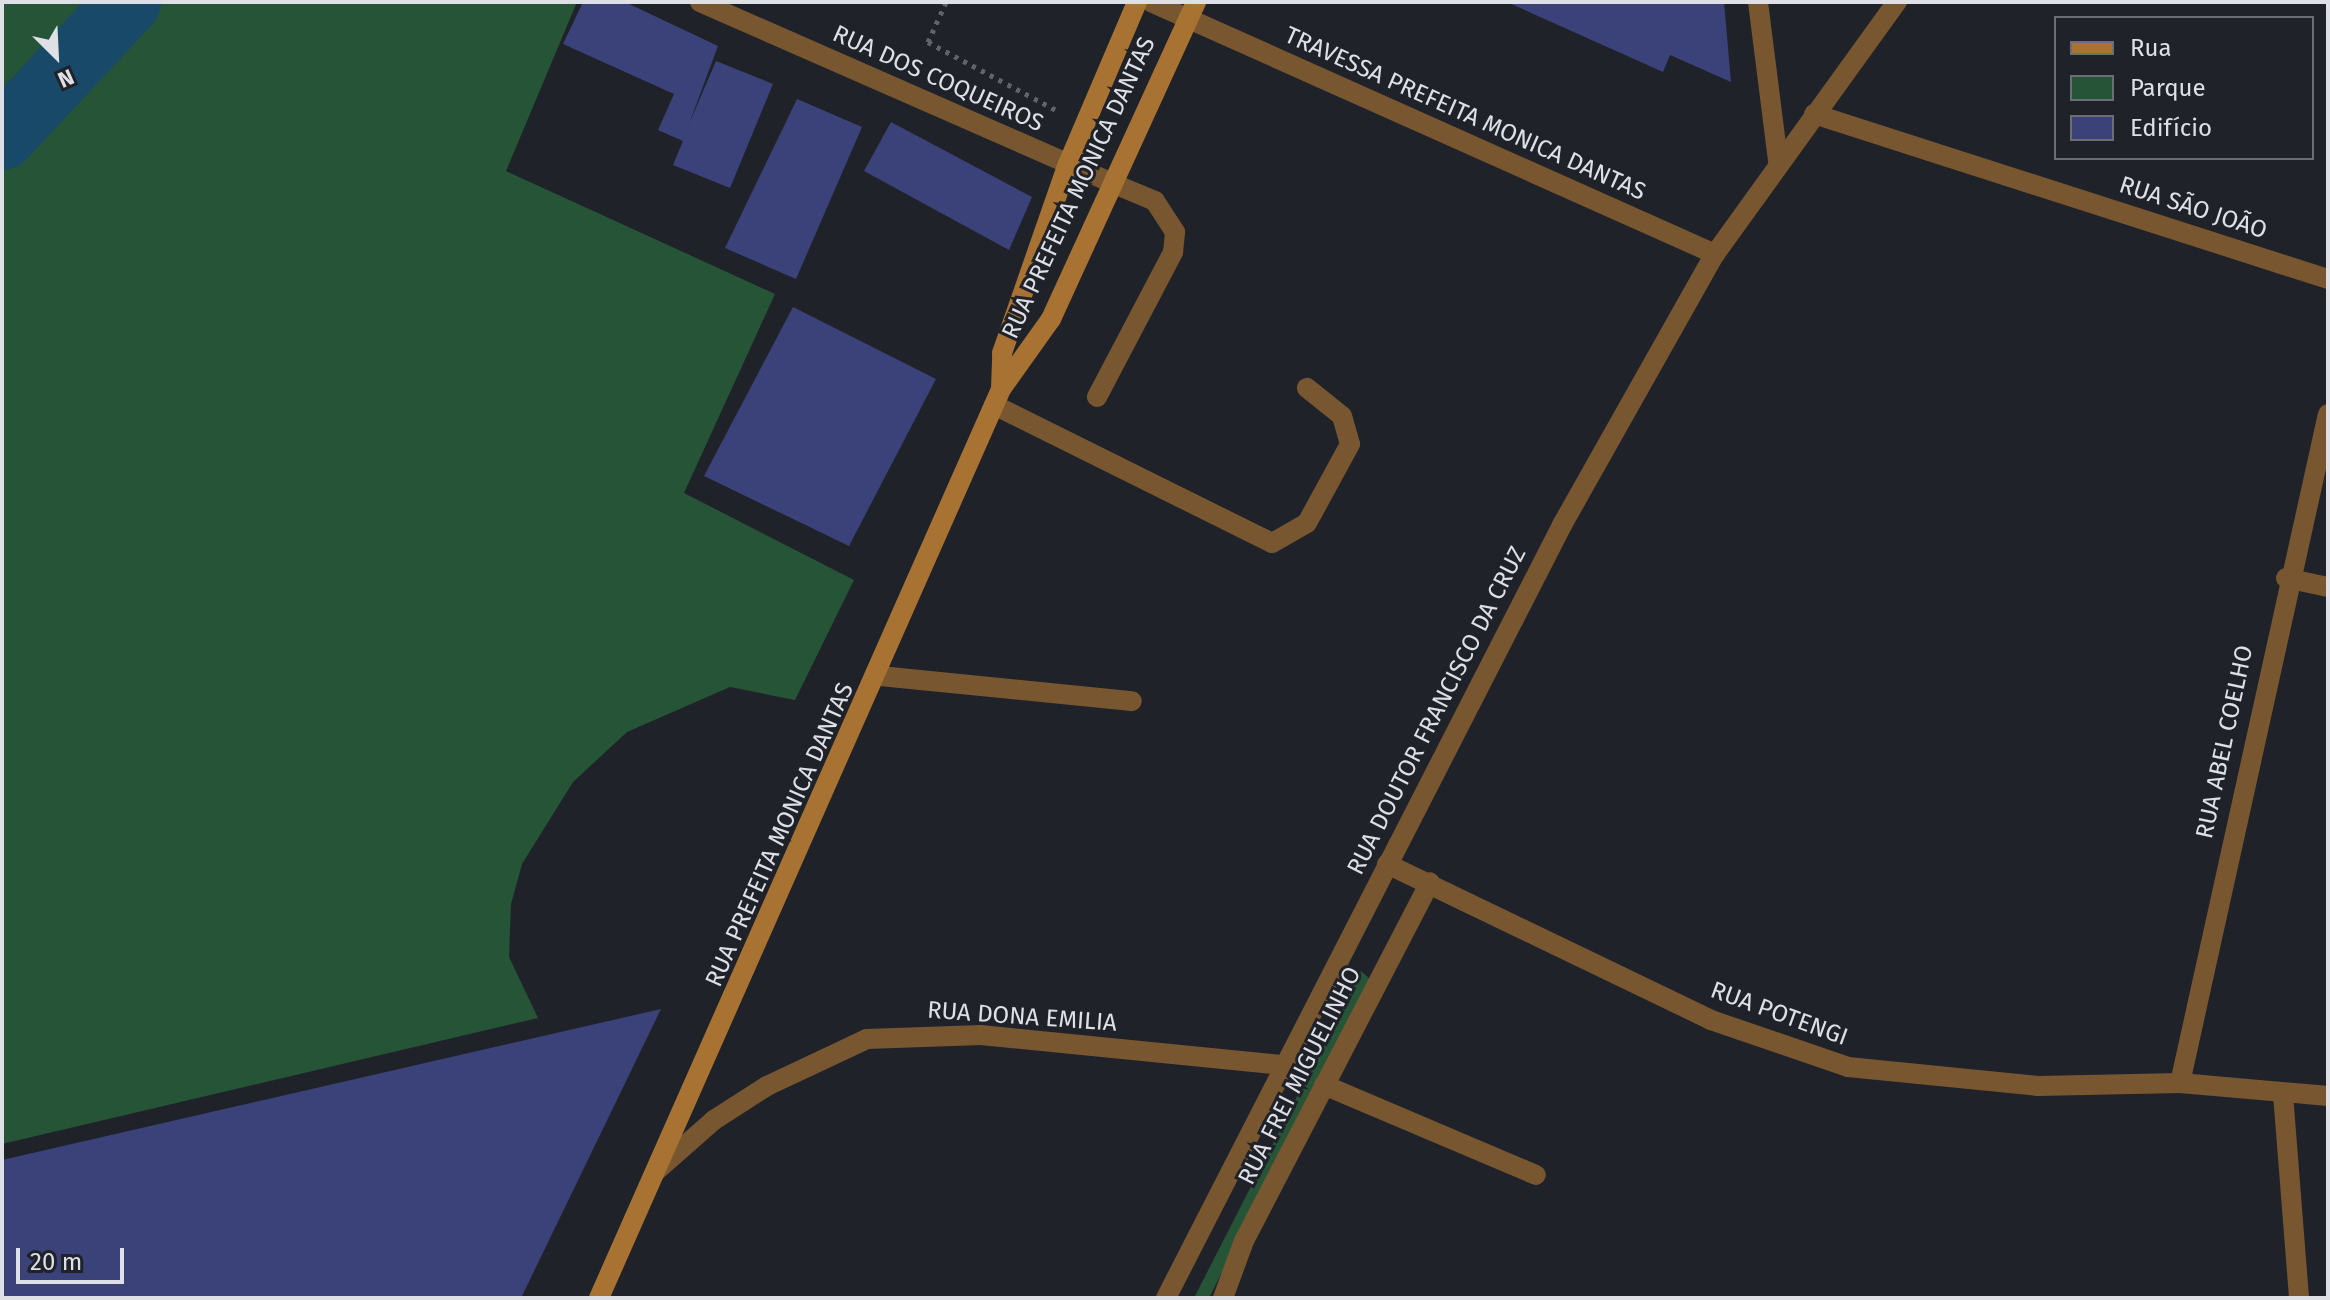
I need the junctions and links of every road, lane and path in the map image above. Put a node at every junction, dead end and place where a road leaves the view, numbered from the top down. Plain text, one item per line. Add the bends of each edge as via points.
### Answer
1 (700, 2) edge
2 (946, 2) edge
3 (1137, 2) edge
4 (1151, 2) edge
5 (1758, 2) edge
6 (1897, 2) edge
7 (1191, 10) edge
8 (1056, 110) dead end
9 (1814, 114) junction
10 (1778, 161) junction
11 (1068, 164) junction
12 (1112, 183) junction
13 (1715, 254) junction
14 (2328, 279) edge
15 (1307, 388) dead end
16 (998, 397) junction
17 (1097, 397) dead end
18 (2328, 414) edge
19 (2286, 578) junction
20 (2328, 587) edge
21 (880, 676) junction
22 (1132, 701) dead end
23 (1387, 864) junction
24 (1430, 882) junction
25 (1281, 1065) junction
26 (2180, 1083) junction
27 (1324, 1085) junction
28 (2283, 1094) junction
29 (2328, 1096) edge
30 (655, 1172) junction
31 (1536, 1175) dead end
32 (599, 1298) edge
33 (1166, 1298) edge
34 (1223, 1298) edge
35 (2299, 1298) edge

1 - 11 street, RUA DOS COQUEIROS
2 - 8 path via 928,42
3 - 11 main road, RUA PREFEITA MONICA DANTAS
4 - 7 street, TRAVESSA PREFEITA MONICA DANTAS
5 - 10 street
6 - 9 street, RUA DOUTOR FRANCISCO DA CRUZ
7 - 12 main road, RUA PREFEITA MONICA DANTAS
7 - 13 street, TRAVESSA PREFEITA MONICA DANTAS
9 - 10 street, RUA DOUTOR FRANCISCO DA CRUZ
9 - 14 street, RUA SÃO JOÃO
10 - 13 street, RUA DOUTOR FRANCISCO DA CRUZ
11 - 12 street, RUA DOS COQUEIROS
11 - 16 main road, RUA PREFEITA MONICA DANTAS via 1002,353
12 - 16 main road, RUA PREFEITA MONICA DANTAS via 1051,319
12 - 17 street, RUA DOS COQUEIROS via 1155,201 1175,232 1173,252
13 - 23 street, RUA DOUTOR FRANCISCO DA CRUZ via 1562,525
15 - 16 street via 1342,416 1350,444 1307,523 1272,543
16 - 21 main road, RUA PREFEITA MONICA DANTAS
18 - 19 street, RUA ABEL COELHO
19 - 20 street
19 - 26 street, RUA ABEL COELHO
21 - 22 street
21 - 30 main road, RUA PREFEITA MONICA DANTAS
23 - 24 street, RUA POTENGI
23 - 25 street, RUA DOUTOR FRANCISCO DA CRUZ
24 - 26 street, RUA POTENGI via 1711,1020 1848,1067 2038,1086
24 - 27 street, RUA FREI MIGUELINHO
25 - 30 street, RUA DONA EMILIA via 981,1035 867,1039 767,1086 714,1120
25 - 33 street, RUA DOUTOR FRANCISCO DA CRUZ
26 - 28 street, RUA POTENGI
27 - 31 street
27 - 34 street, RUA FREI MIGUELINHO
28 - 29 street, RUA POTENGI
28 - 35 street
30 - 32 main road, RUA PREFEITA MONICA DANTAS

